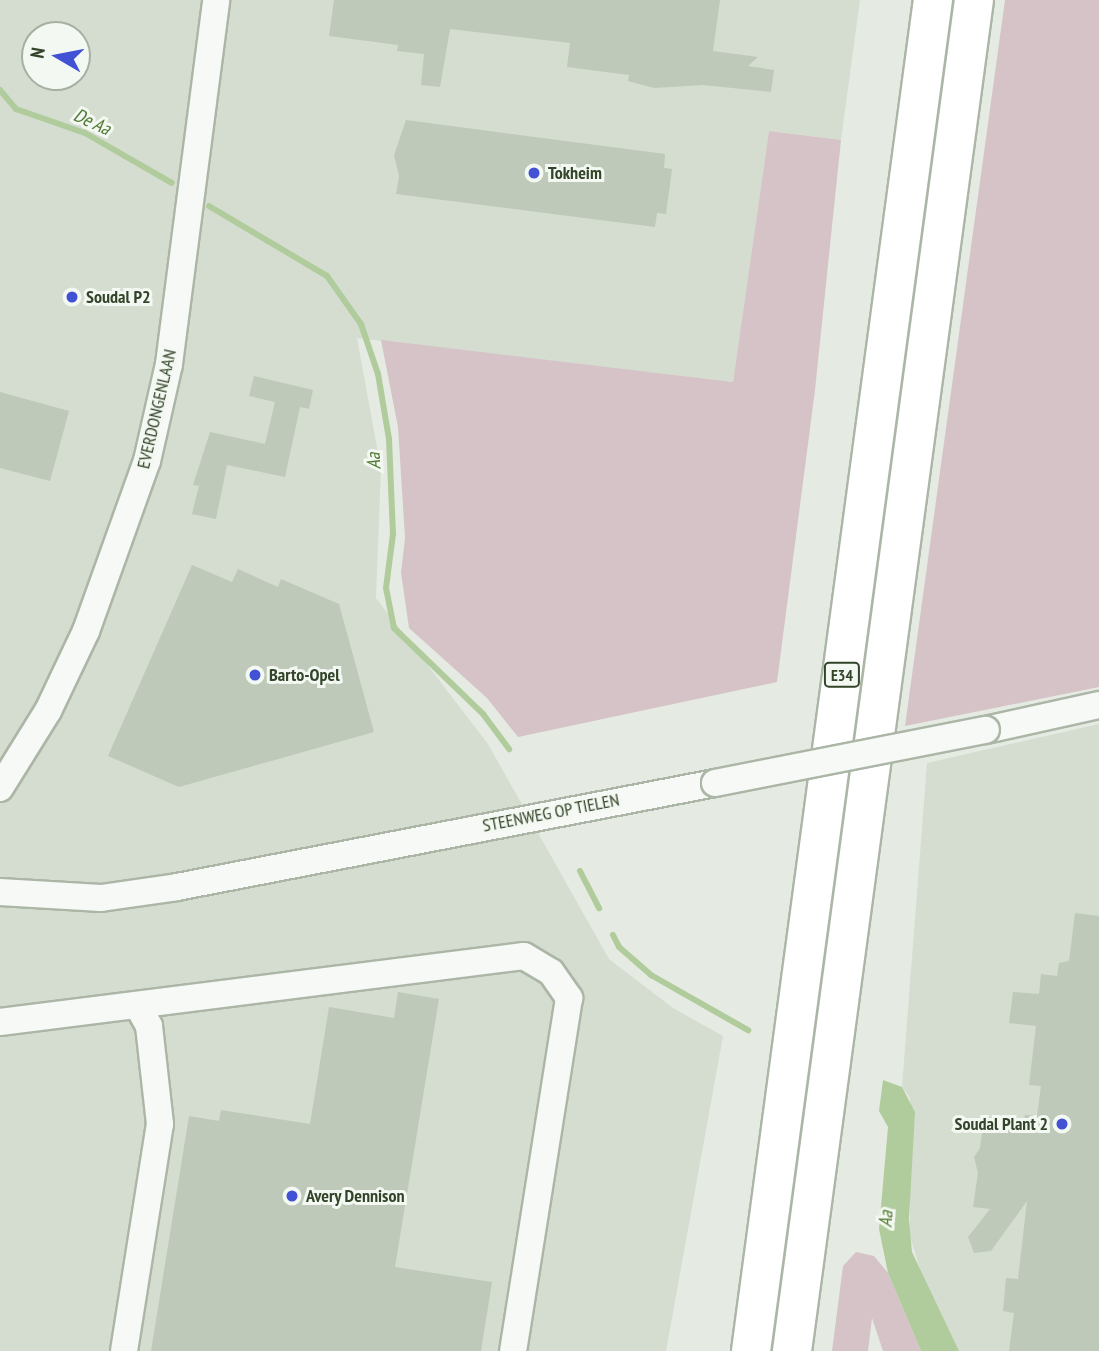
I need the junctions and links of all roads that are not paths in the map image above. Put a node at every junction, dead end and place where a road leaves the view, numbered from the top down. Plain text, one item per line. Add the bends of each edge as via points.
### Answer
1 (216, 0) edge
2 (933, 0) edge
3 (974, 0) edge
4 (1099, 705) edge
5 (0, 788) edge
6 (0, 892) edge
7 (138, 1006) junction
8 (0, 1022) edge
9 (124, 1351) edge
10 (513, 1351) edge
11 (751, 1351) edge
12 (792, 1351) edge

1 - 5 street, EVERDONGENLAAN via 169,364 147,461 86,631 48,711
2 - 11 highway, E34
3 - 12 highway, E34
4 - 6 street, STEENWEG OP TIELEN, bridge via 177,887 101,898
7 - 8 street
7 - 9 street via 149,1026 160,1125
7 - 10 street via 524,956 551,972 569,998

